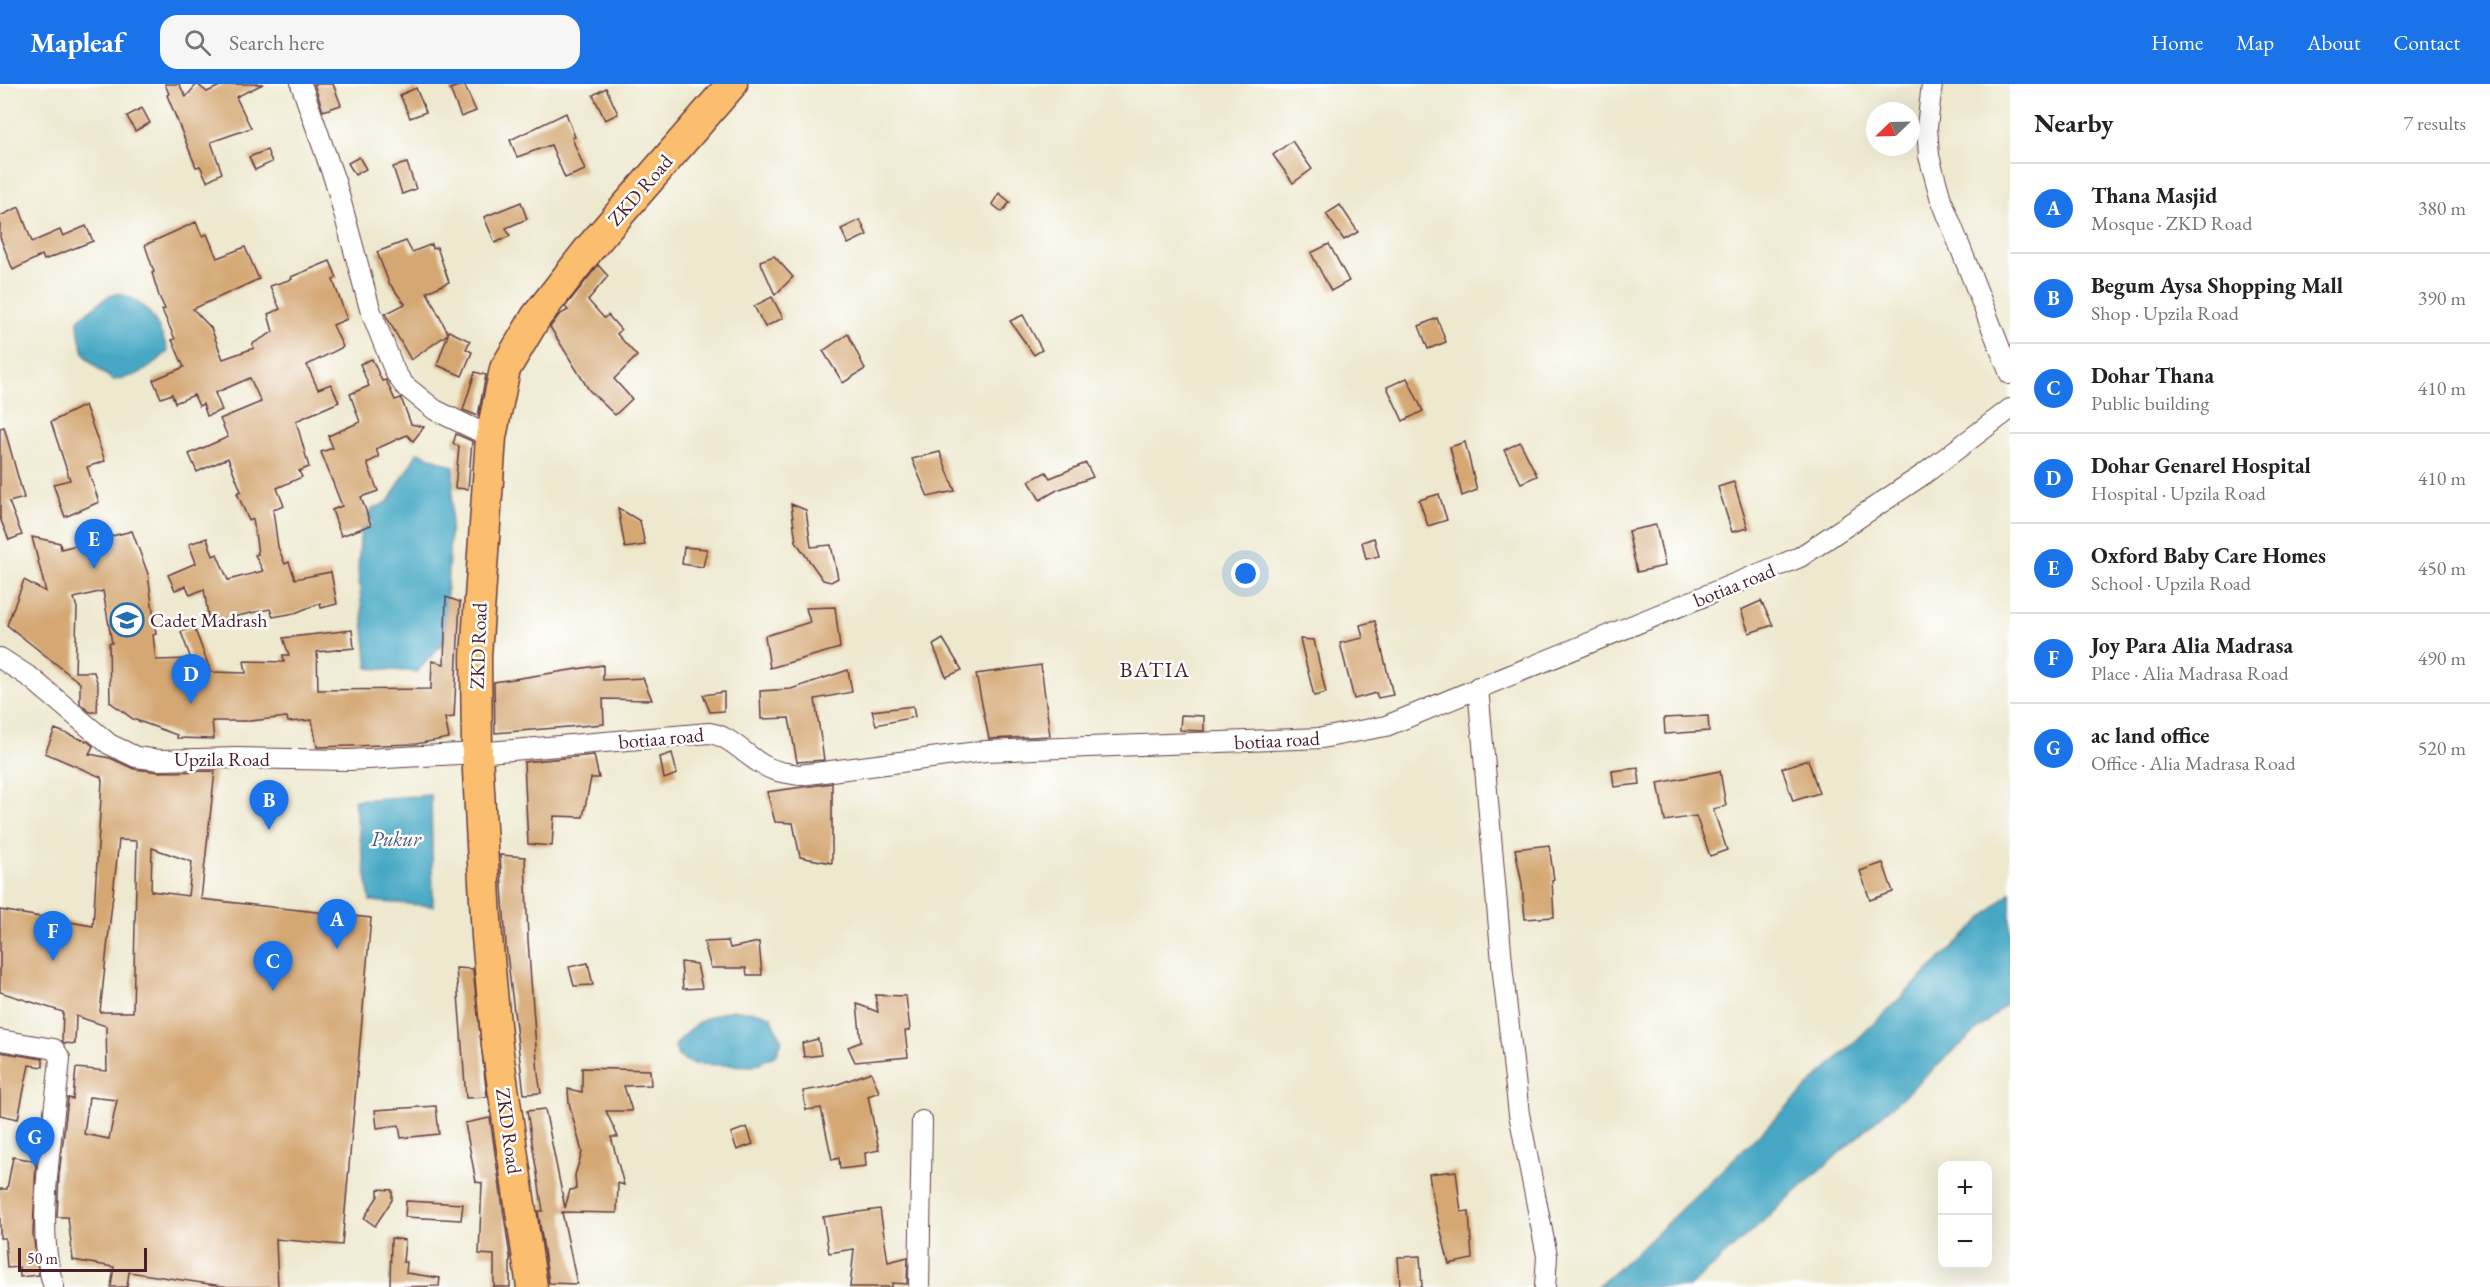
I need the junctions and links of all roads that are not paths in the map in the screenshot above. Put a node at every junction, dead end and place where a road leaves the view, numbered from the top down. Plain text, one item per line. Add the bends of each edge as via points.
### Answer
1 (301, 84) edge
2 (732, 84) edge
3 (1932, 84) edge
4 (2010, 374) edge
5 (2010, 409) edge
6 (491, 437) junction
7 (0, 658) edge
8 (1478, 687) junction
9 (477, 753) junction
10 (0, 1040) edge
11 (922, 1121) dead end
12 (54, 1287) edge
13 (532, 1287) edge
14 (919, 1287) edge
15 (1545, 1287) edge

1 - 6 street via 336,184 370,309 395,372 404,385 435,410
2 - 6 main road, ZKD Road via 590,248 536,317 505,369
3 - 4 street via 1927,127 1929,156 1940,196
5 - 8 street, botiaa road via 1924,474 1800,557
6 - 9 main road, ZKD Road via 476,656
7 - 9 street, Upzila Road via 39,684 110,744 136,757 349,760
8 - 9 street, botiaa road via 1386,726 1322,738 985,751 800,775 775,771 719,734 709,733
8 - 15 street via 1503,974 1519,1114 1547,1256
9 - 13 main road, ZKD Road via 497,1046
10 - 12 street via 54,1049 60,1058 46,1199
11 - 14 street

